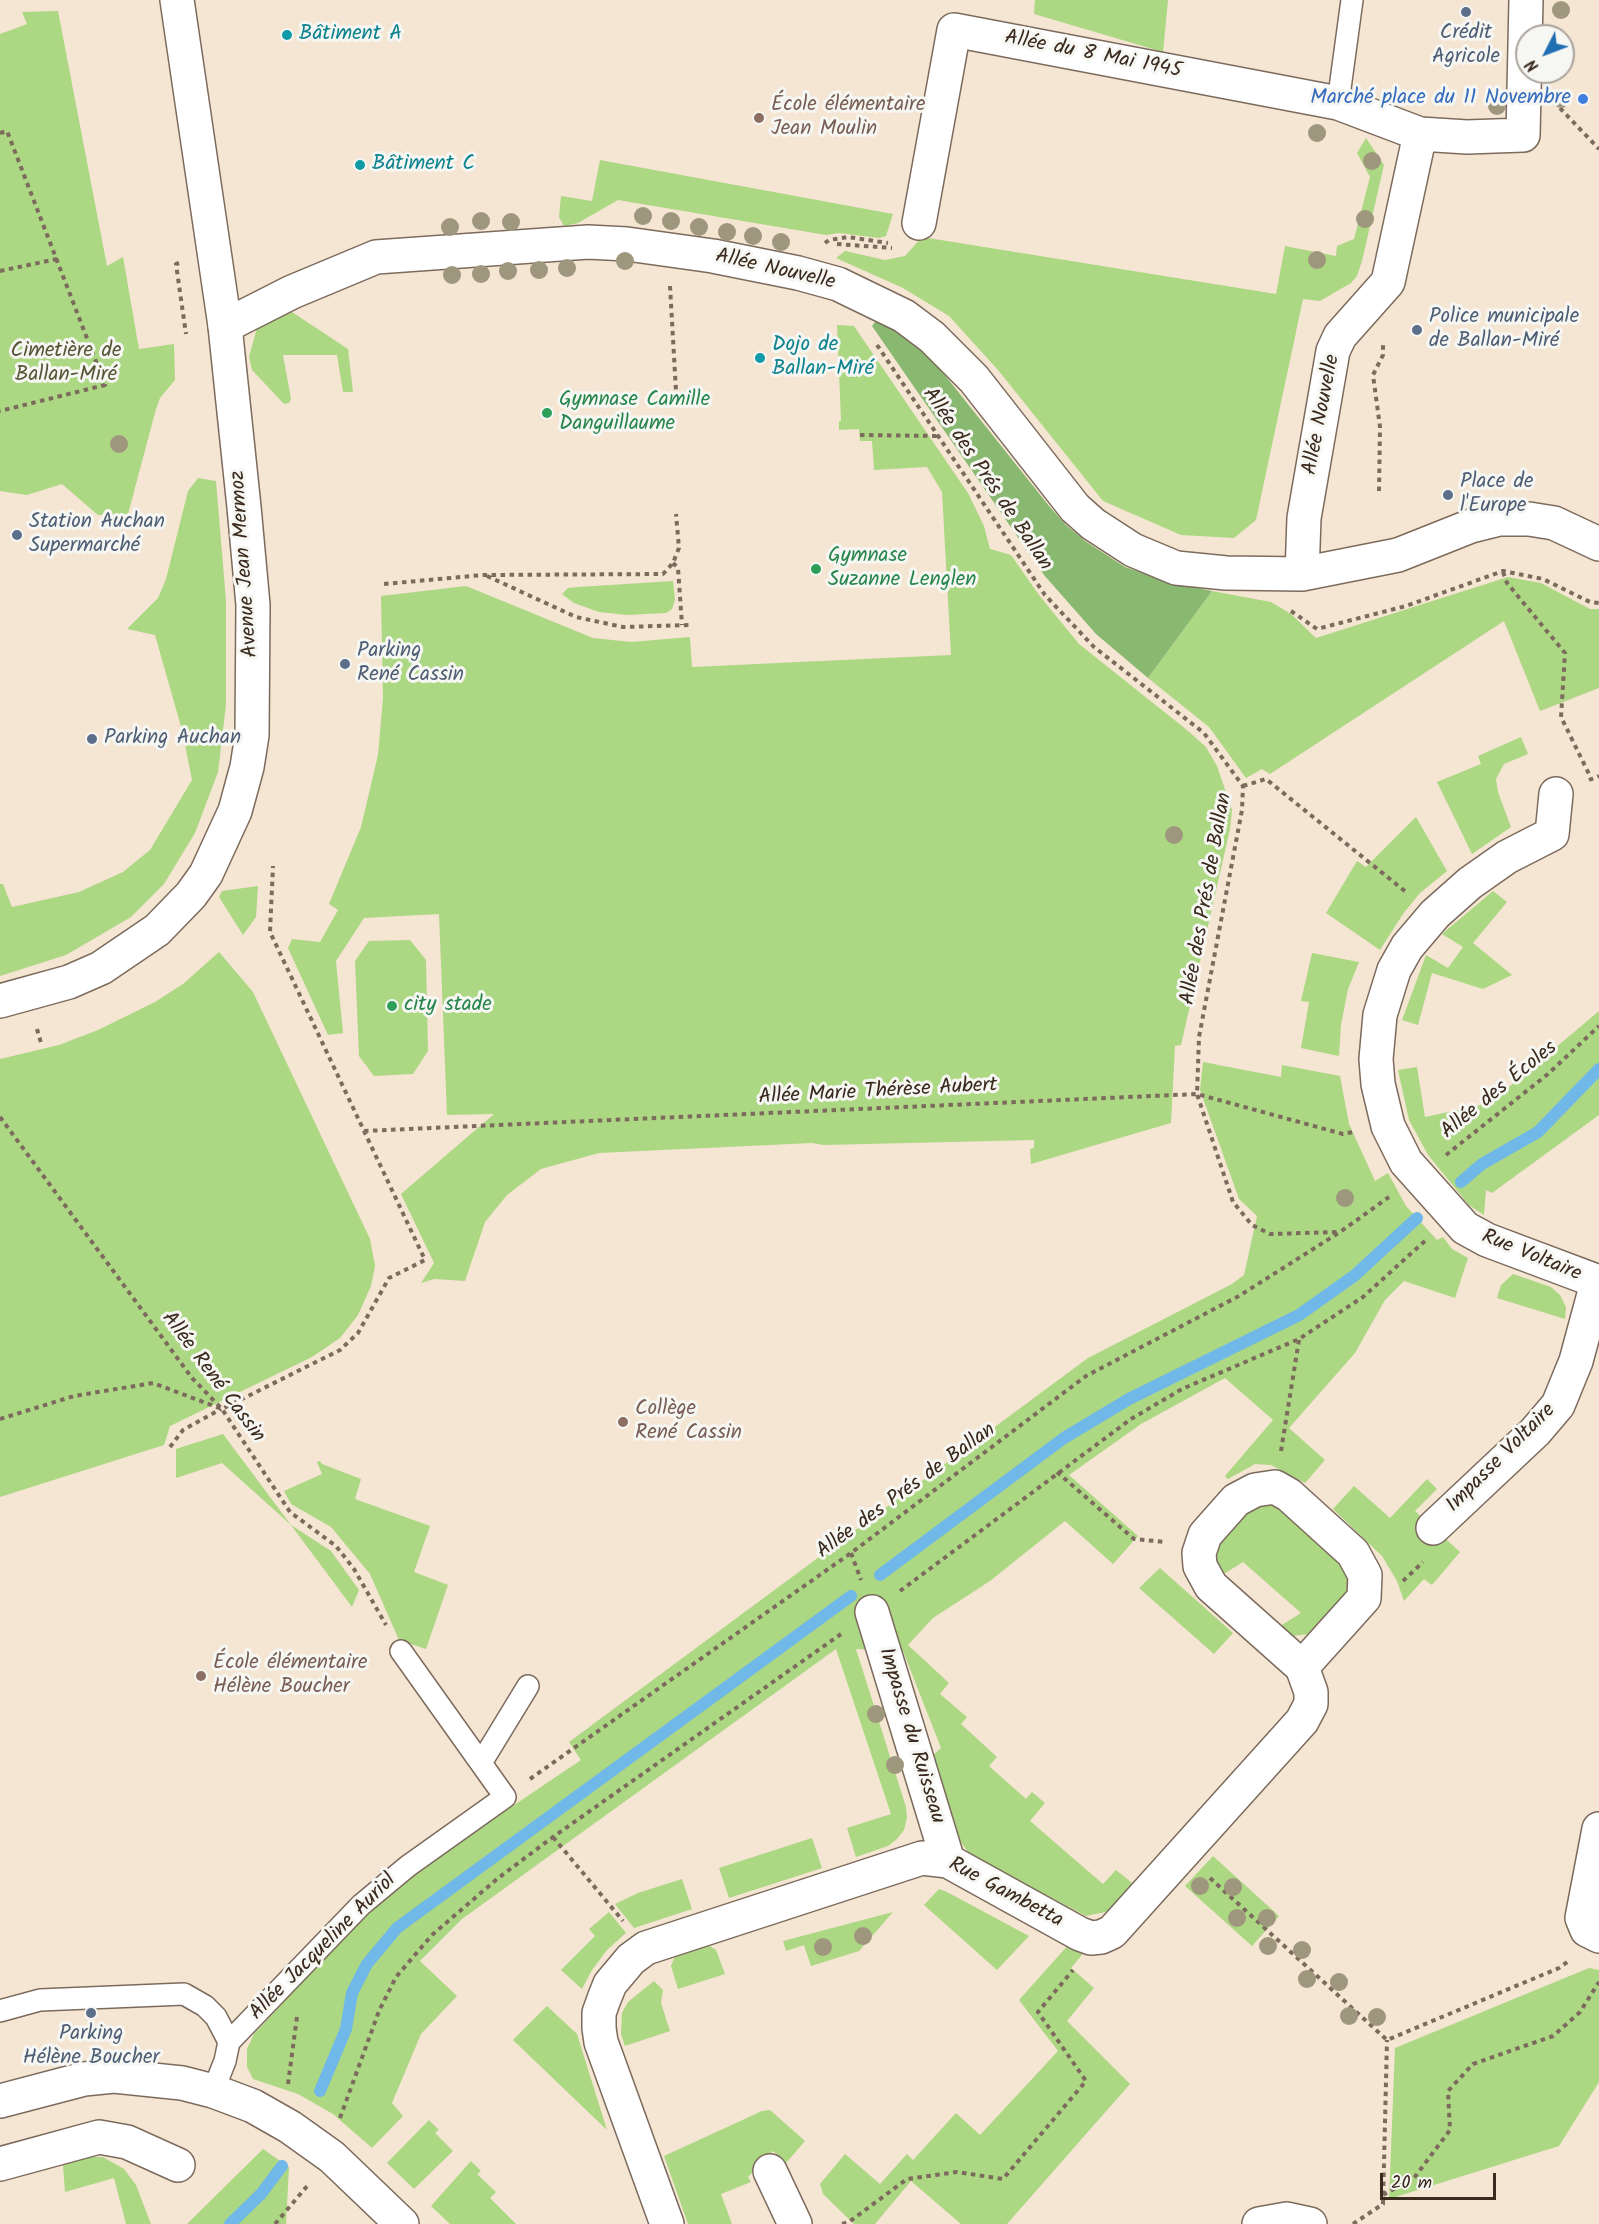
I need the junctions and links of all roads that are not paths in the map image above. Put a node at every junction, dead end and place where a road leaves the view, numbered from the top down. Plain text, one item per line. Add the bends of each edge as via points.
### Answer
1 (177, 0) edge
2 (1353, 0) edge
3 (1526, 0) edge
4 (1338, 103) junction
5 (1420, 134) junction
6 (919, 223) road end
7 (225, 326) junction
8 (1599, 544) edge
9 (1302, 574) junction
10 (1556, 794) dead end
11 (0, 1001) edge
12 (1598, 1282) edge
13 (1433, 1528) dead end
14 (872, 1612) dead end
15 (401, 1651) road end
16 (1302, 1667) junction
17 (528, 1686) dead end
18 (481, 1763) junction
19 (1599, 1829) edge
20 (948, 1861) junction
21 (1587, 1946) edge
22 (0, 2011) edge
23 (229, 2042) junction
24 (213, 2091) junction
25 (0, 2101) edge
26 (0, 2164) edge
27 (178, 2164) dead end
28 (770, 2171) dead end
29 (402, 2224) edge
30 (667, 2224) edge
31 (795, 2224) edge
32 (1259, 2224) edge
33 (1310, 2224) edge

1 - 7 street, Avenue Jean Mermoz
2 - 4 lane
3 - 5 street, Allée du 8 Mai 1945 via 1524,135
4 - 5 street, Allée du 8 Mai 1945
4 - 6 street, Allée du 8 Mai 1945 via 954,30
5 - 9 street, Allée Nouvelle via 1388,282 1340,336 1333,351 1304,518
7 - 9 street, Allée Nouvelle via 361,261 398,254 588,242 692,253 807,275 862,294 904,316 932,337 974,380 1069,502 1133,550 1176,568
7 - 11 street, Avenue Jean Mermoz via 253,605 252,735 235,811 206,874 157,930 101,968 69,982
8 - 9 street, Allée Nouvelle via 1554,524 1498,519 1398,555
10 - 12 street, Rue Voltaire via 1552,834 1489,869 1435,914 1407,947 1394,970 1380,1015 1376,1059 1381,1105 1388,1126 1406,1162 1452,1216 1474,1235
12 - 13 street, Impasse Voltaire via 1576,1361 1558,1405 1535,1432
14 - 20 street, Impasse du Ruisseau
15 - 18 lane
16 - 16 street via 1211,1586 1200,1566 1200,1545 1205,1535 1236,1500 1255,1490 1275,1487 1289,1496 1353,1553 1365,1575 1364,1598
16 - 20 street, Rue Gambetta via 1311,1692 1307,1713 1123,1922 1101,1937 1080,1934
17 - 18 lane
18 - 23 lane, Allée Jacqueline Auriol via 505,1797 361,1905
19 - 21 street via 1582,1918
20 - 30 street, Rue Gambetta via 922,1858 900,1864 646,1948 610,1984 599,2013 601,2042
22 - 23 lane via 40,2000 183,1994 216,2017
23 - 24 lane
24 - 25 street via 182,2083 114,2076 84,2079
24 - 29 street via 253,2106 332,2157
26 - 27 street via 99,2137 127,2142
28 - 31 street
32 - 33 street via 1287,2219

